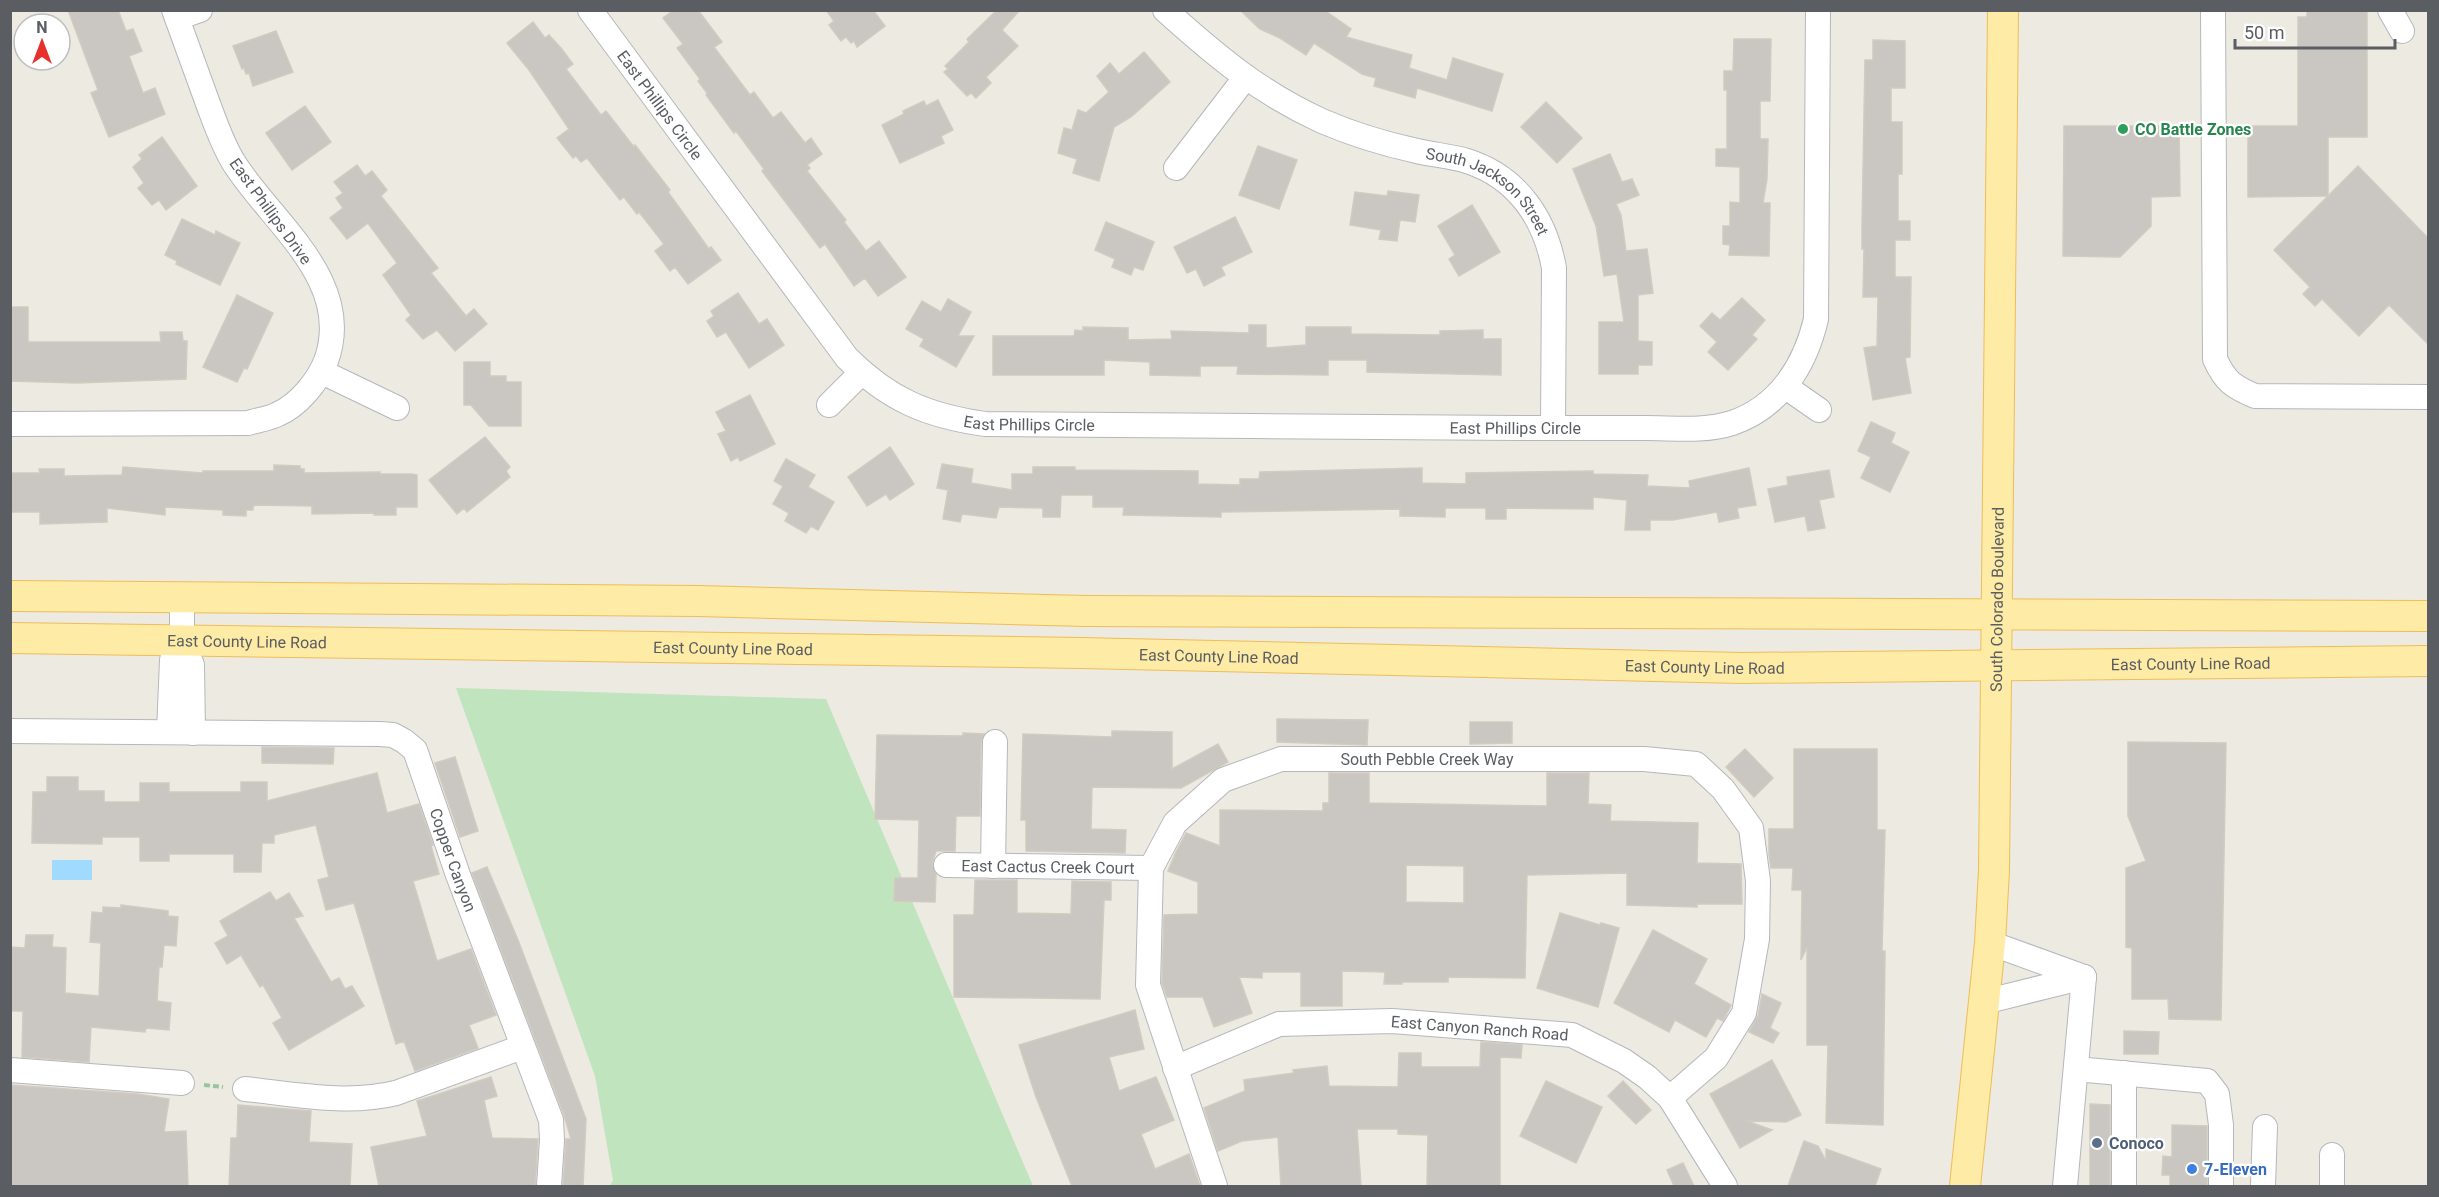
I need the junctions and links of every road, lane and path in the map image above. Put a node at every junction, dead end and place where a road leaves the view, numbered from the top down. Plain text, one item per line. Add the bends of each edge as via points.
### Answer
1 (200, 10) edge
2 (590, 10) edge
3 (1165, 10) edge
4 (1818, 10) edge
5 (2003, 10) edge
6 (2213, 10) edge
7 (2390, 10) edge
8 (175, 14) edge
9 (2402, 31) dead end
10 (1245, 78) junction
11 (1176, 168) dead end
12 (322, 372) junction
13 (862, 372) junction
14 (1786, 387) junction
15 (2428, 397) edge
16 (829, 405) dead end
17 (397, 408) dead end
18 (1820, 410) dead end
19 (10, 424) edge
20 (1553, 428) junction
21 (10, 596) edge
22 (182, 597) junction
23 (1996, 614) junction
24 (2428, 616) edge
25 (10, 638) edge
26 (182, 639) junction
27 (2428, 661) edge
28 (1996, 666) junction
29 (10, 731) edge
30 (181, 732) junction
31 (994, 742) dead end
32 (946, 865) dead end
33 (993, 866) junction
34 (1151, 868) junction
35 (1990, 944) junction
36 (2084, 977) junction
37 (1984, 1002) junction
38 (522, 1047) junction
39 (1175, 1068) junction
40 (10, 1070) edge
41 (2076, 1070) junction
42 (2124, 1073) junction
43 (182, 1083) joint
44 (245, 1089) joint
45 (1670, 1098) junction
46 (2265, 1128) dead end
47 (2332, 1155) dead end
48 (549, 1186) edge
49 (1215, 1186) edge
50 (1725, 1186) edge
51 (1965, 1186) edge
52 (2065, 1186) edge
53 (2124, 1186) edge
54 (2222, 1186) edge
55 (2263, 1186) edge
56 (2332, 1186) edge

1 - 8 street
2 - 13 street, East Phillips Circle via 847,358
3 - 10 street, South Jackson Street
4 - 14 street, East Phillips Circle via 1816,320 1799,368
5 - 23 main road, South Colorado Boulevard
6 - 15 street via 2215,359 2222,374 2236,387 2255,396
7 - 9 street
8 - 12 street, East Phillips Drive via 234,164 321,280 332,325 330,350
10 - 11 street
10 - 20 street, South Jackson Street via 1286,103 1361,136 1466,160 1488,169 1528,203 1541,223 1554,268
12 - 17 street
12 - 19 street, East Phillips Drive via 303,396 279,414 248,423
13 - 16 street
13 - 20 street, East Phillips Circle via 888,393 919,409 985,424
14 - 18 street
14 - 20 street, East Phillips Circle via 1756,411 1732,423 1707,428
21 - 22 main road
22 - 23 main road via 698,600 1098,611
22 - 26 street
23 - 24 main road
23 - 28 main road, South Colorado Boulevard
25 - 26 main road, East County Line Road
26 - 28 main road, East County Line Road via 1731,668
26 - 30 street via 192,665
27 - 28 main road, East County Line Road
28 - 35 main road, South Colorado Boulevard
29 - 30 street, Copper Canyon
30 - 38 street, Copper Canyon via 387,735 415,750
31 - 33 street
32 - 33 street, East Cactus Creek Court
33 - 34 street, East Cactus Creek Court
34 - 39 street, South Pebble Creek Way via 1148,985
34 - 45 street, South Pebble Creek Way via 1175,823 1223,780 1281,759 1644,759 1696,764 1723,789 1751,828 1758,881 1757,939 1744,1013 1716,1058
35 - 36 street
35 - 37 main road, South Colorado Boulevard
36 - 37 street
36 - 41 street
37 - 51 main road, South Colorado Boulevard
38 - 44 street via 381,1097 334,1098
38 - 48 street, Copper Canyon via 551,1120
39 - 45 street, East Canyon Ranch Road via 1279,1024 1404,1022 1572,1035 1624,1060
39 - 49 street, South Pebble Creek Way
40 - 43 street
41 - 42 street
41 - 52 street
42 - 53 street
42 - 54 street via 2207,1081 2217,1094 2222,1125
43 - 44 path
45 - 50 street, East Canyon Ranch Road
46 - 55 street
47 - 56 street

